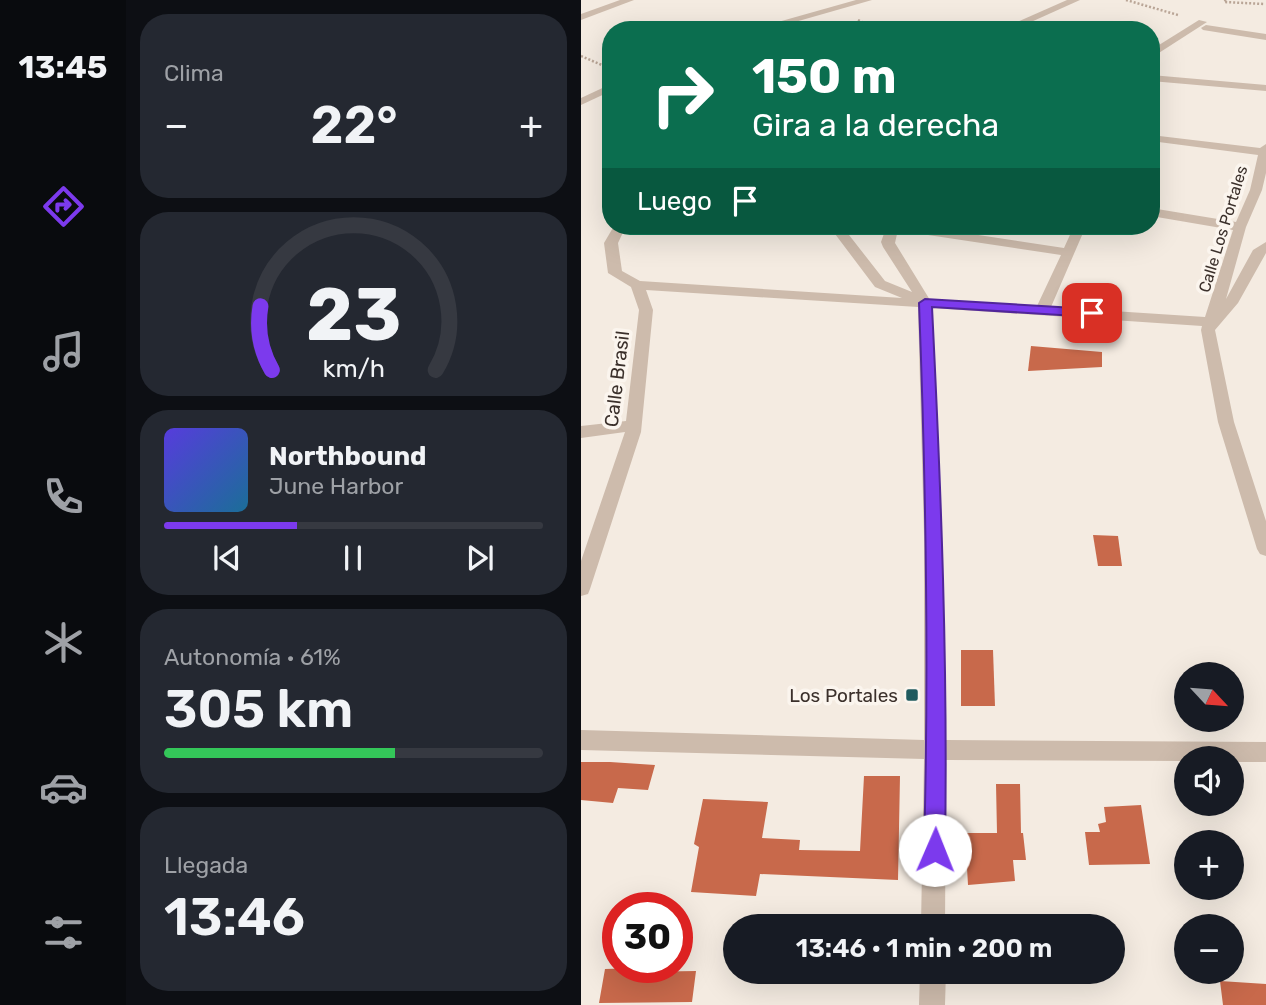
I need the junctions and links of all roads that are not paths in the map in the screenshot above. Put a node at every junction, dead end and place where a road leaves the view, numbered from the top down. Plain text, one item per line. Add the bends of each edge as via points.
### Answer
1 (629, 0) edge
2 (867, 0) edge
3 (1075, 0) edge
4 (581, 17) edge
5 (789, 21) edge
6 (1025, 21) edge
7 (1266, 37) edge
8 (1164, 47) junction
9 (1160, 49) edge
10 (1160, 54) edge
11 (1160, 79) edge
12 (1266, 88) edge
13 (602, 92) edge
14 (581, 102) edge
15 (1160, 139) edge
16 (1265, 150) edge
17 (1160, 214) edge
18 (1240, 227) junction
19 (615, 235) edge
20 (842, 235) edge
21 (890, 235) edge
22 (949, 235) edge
23 (1076, 235) edge
24 (1266, 246) edge
25 (1067, 252) junction
26 (637, 285) junction
27 (925, 303) junction
28 (1043, 310) junction
29 (1212, 322) junction
30 (634, 425) junction
31 (581, 432) edge
32 (1266, 549) edge
33 (581, 589) edge
34 (581, 740) edge
35 (937, 750) junction
36 (1266, 752) edge
37 (933, 914) edge
38 (933, 984) edge
39 (932, 1005) edge

1 - 4 street
2 - 5 street
3 - 6 street
7 - 8 street via 1204,25
8 - 9 street
8 - 10 street
11 - 12 street
13 - 14 street
15 - 16 street
16 - 18 street, Calle Los Portales via 1256,190
17 - 18 street
18 - 29 street, Calle Los Portales
19 - 26 street via 611,243 615,274
20 - 27 street via 880,284
21 - 27 street via 892,254
22 - 25 street
23 - 25 street
24 - 29 street via 1231,303
25 - 28 street
26 - 27 street
26 - 30 street, Calle Brasil via 646,310
27 - 28 street
27 - 35 street
28 - 29 street
29 - 32 street, Calle Los Portales via 1208,330 1226,422
30 - 31 street
30 - 33 street, Calle Brasil
34 - 35 street
35 - 36 street
35 - 37 street
38 - 39 street

